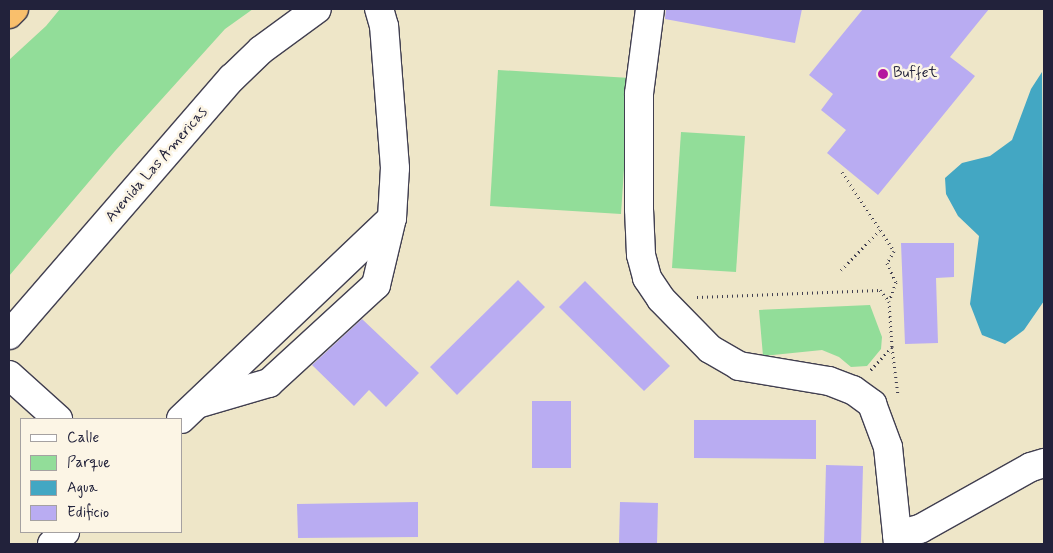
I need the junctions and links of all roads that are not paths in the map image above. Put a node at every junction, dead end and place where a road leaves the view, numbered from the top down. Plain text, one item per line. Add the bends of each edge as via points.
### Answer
1 (14, 9) edge
2 (317, 9) edge
3 (379, 9) edge
4 (650, 9) edge
5 (9, 14) edge
6 (392, 218) junction
7 (9, 336) edge
8 (9, 375) edge
9 (188, 412) edge
10 (57, 418) edge
11 (1044, 463) edge
12 (64, 533) edge
13 (898, 540) edge
14 (52, 544) edge

1 - 5 highway
2 - 7 street, Avenida Las Americas via 261,50 232,78
3 - 6 street via 384,26 396,168
4 - 13 street via 640,94 639,218 641,255 647,278 662,299 710,349 740,366 838,384 872,404 888,447
6 - 9 street
6 - 9 street via 376,285 269,383
8 - 10 street
11 - 13 street via 1031,467
12 - 14 street

